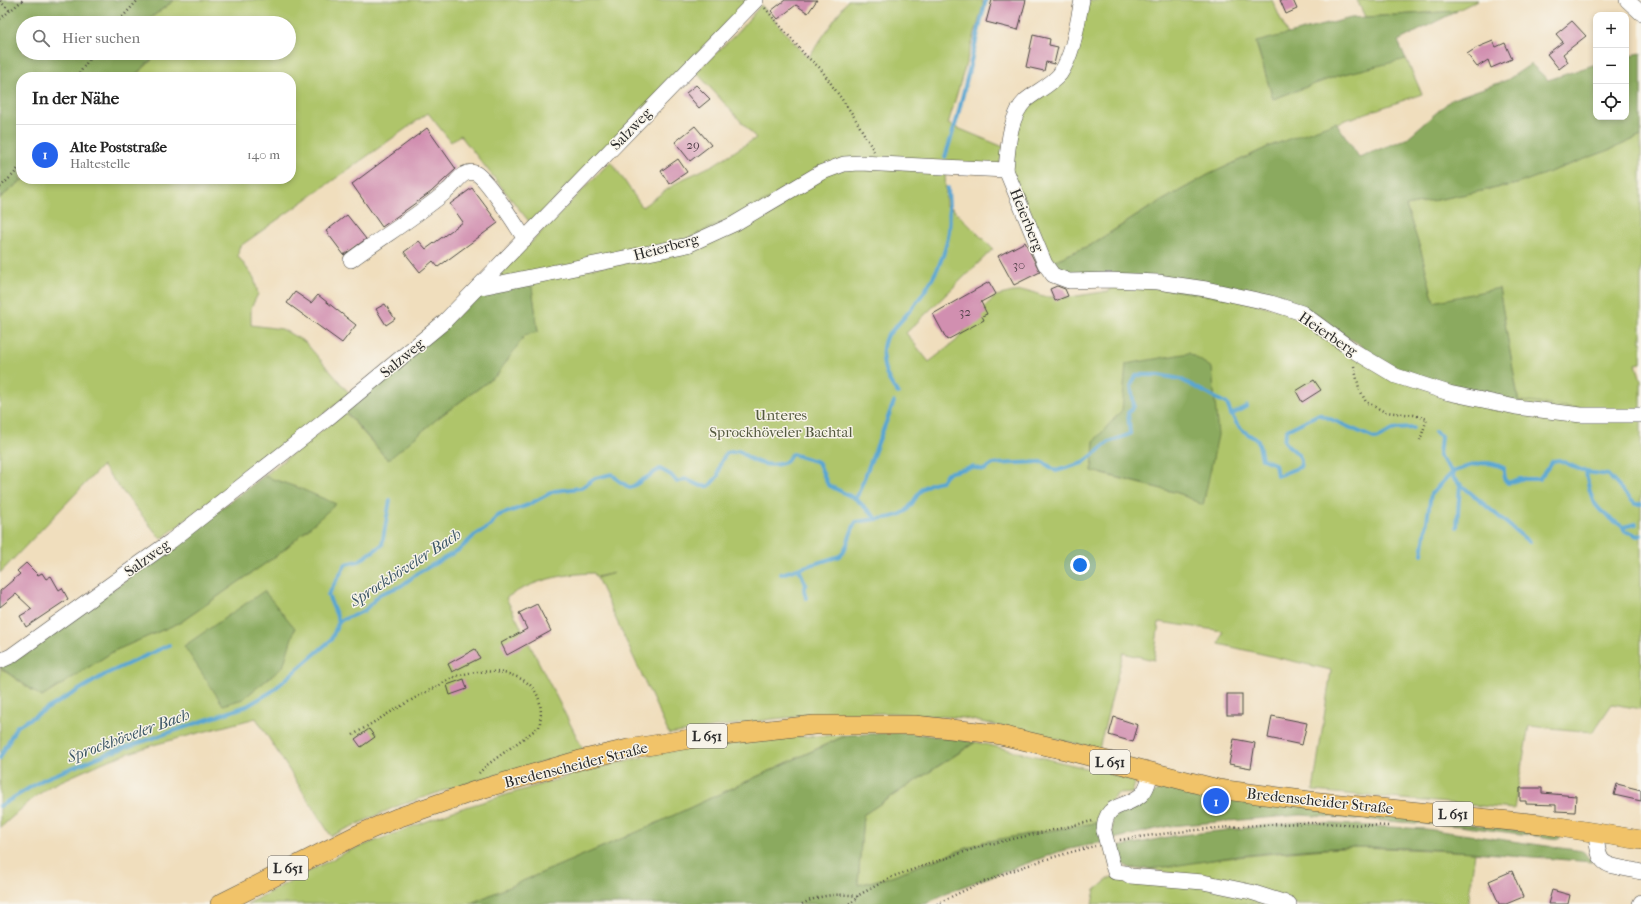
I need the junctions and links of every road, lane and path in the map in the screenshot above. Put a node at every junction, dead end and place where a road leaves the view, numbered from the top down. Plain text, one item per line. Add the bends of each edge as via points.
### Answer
1 (0, 0) edge
2 (23, 0) edge
3 (138, 0) edge
4 (1082, 0) edge
5 (1627, 0) edge
6 (758, 2) edge
7 (10, 11) junction
8 (1641, 13) edge
9 (123, 16) edge
10 (0, 19) edge
11 (88, 60) edge
12 (80, 72) edge
13 (881, 164) junction
14 (1006, 170) junction
15 (16, 171) edge
16 (0, 187) edge
17 (525, 239) junction
18 (351, 260) dead end
19 (477, 288) junction
20 (1354, 351) junction
21 (1641, 415) edge
22 (1420, 440) dead end
23 (0, 662) edge
24 (353, 735) dead end
25 (1151, 772) junction
26 (475, 791) junction
27 (1105, 825) junction
28 (1596, 832) junction
29 (1641, 840) edge
30 (1641, 872) edge
31 (858, 896) junction
32 (220, 904) edge
33 (802, 904) edge
34 (849, 904) edge
35 (1289, 904) edge

1 - 7 path
2 - 7 path
3 - 9 path
4 - 14 street, Heierberg via 1071,52 1060,73 1017,110
5 - 8 street
6 - 13 path via 820,68 853,115
6 - 17 street, Salzweg
7 - 10 path
11 - 12 path
13 - 14 street, Heierberg
13 - 19 street, Heierberg via 844,164 820,173 734,224 688,245
14 - 20 street, Heierberg via 1045,264 1053,275 1069,281 1158,282 1206,289 1271,304 1302,313
15 - 16 path
17 - 18 street via 479,175 470,173 465,174 449,190
17 - 19 street, Salzweg
19 - 23 street, Salzweg via 443,323 321,424 171,542
20 - 21 street, Heierberg via 1396,376 1449,393 1516,407 1581,415
20 - 22 path via 1354,369 1366,402 1385,412 1427,419
24 - 26 path via 456,676 491,672 523,679 532,686 539,701 543,714 540,727 487,765 476,777
25 - 26 main road, Bredenscheider Straße / L 651 via 996,734 915,725 814,725 696,738 628,749 580,760
25 - 27 street via 1142,794 1112,810
25 - 28 main road, Bredenscheider Straße / L 651 via 1239,792 1478,816
26 - 32 main road, Bredenscheider Straße / L 651 via 357,835
27 - 31 path via 982,846 894,876
27 - 35 street, bridge via 1115,872 1130,876 1203,882 1251,892
28 - 29 main road, Bredenscheider Straße / L 651
28 - 30 street via 1597,853 1603,862
31 - 33 path via 832,894
31 - 34 path

